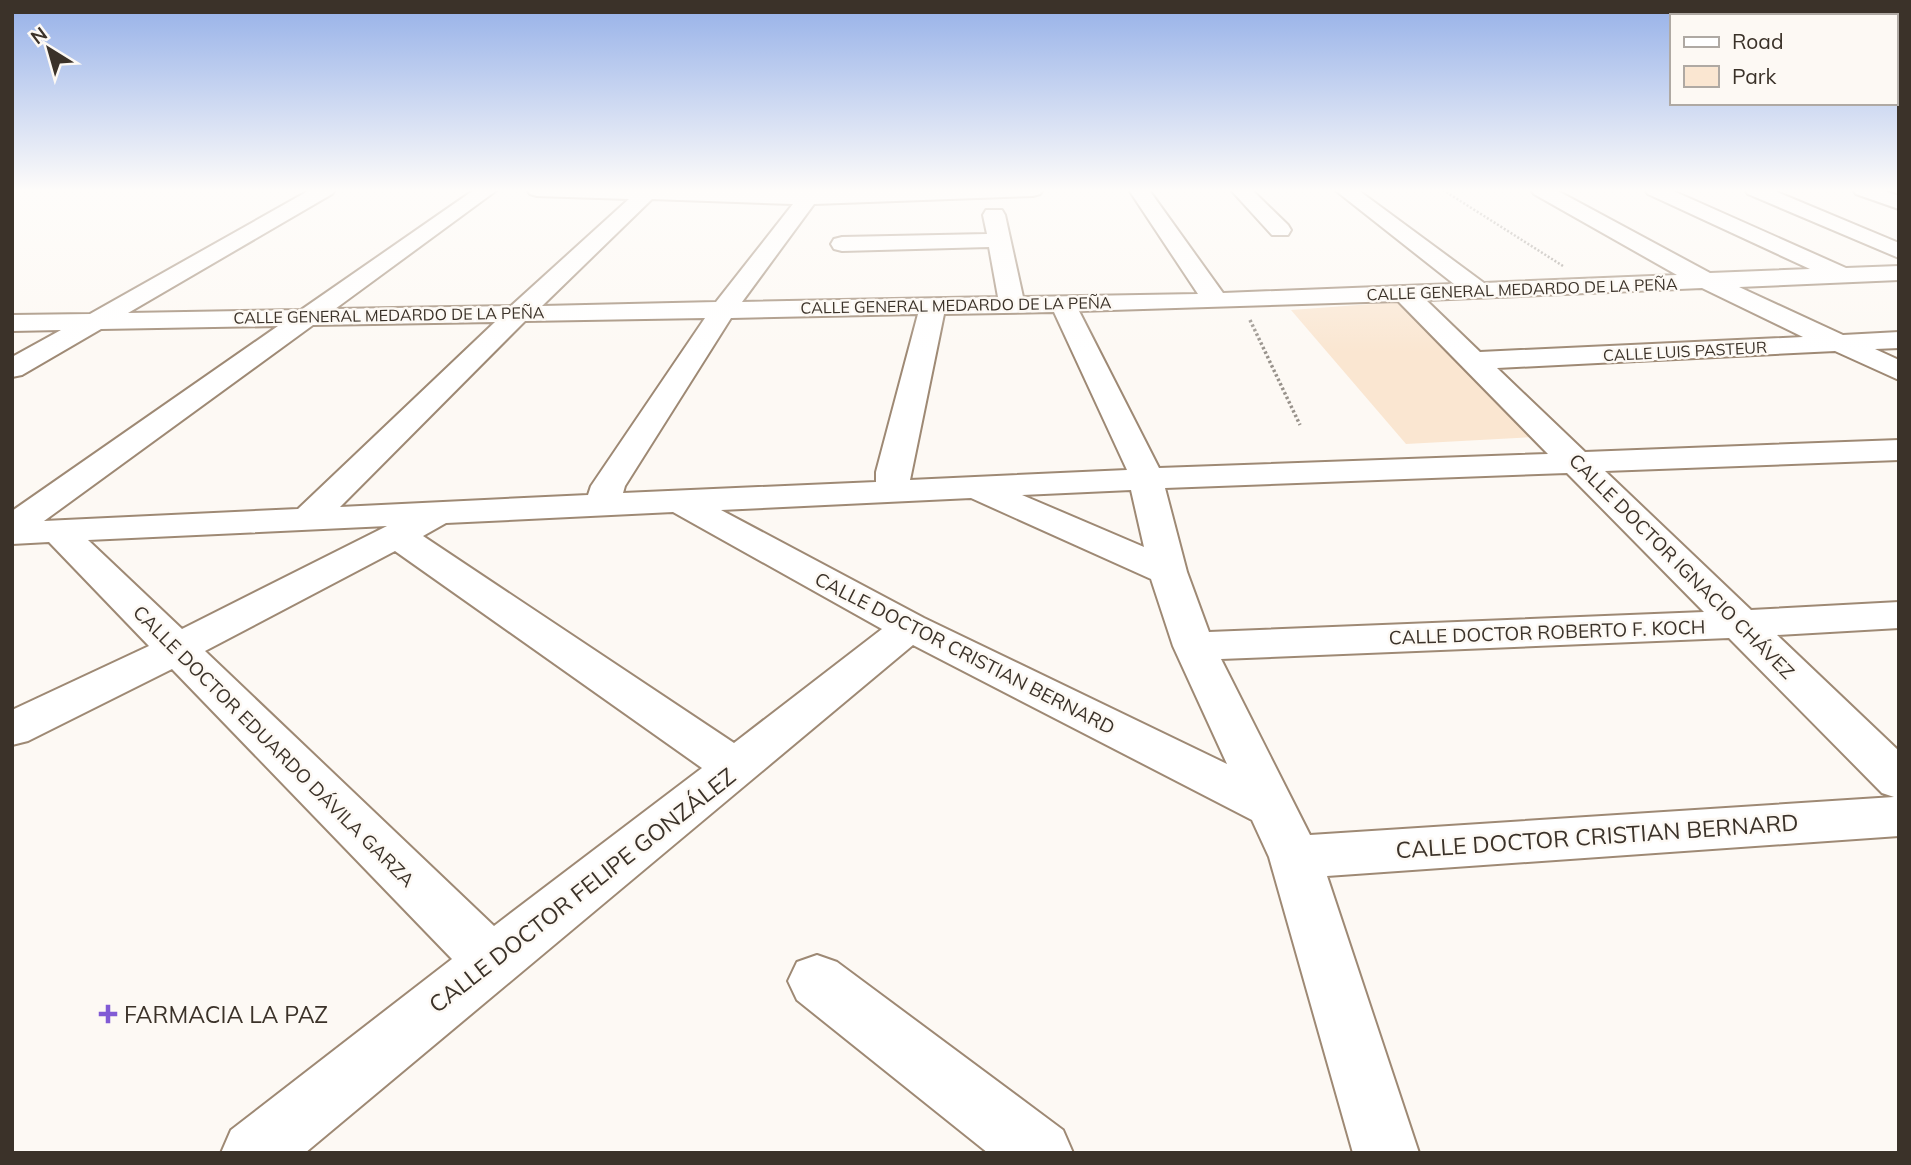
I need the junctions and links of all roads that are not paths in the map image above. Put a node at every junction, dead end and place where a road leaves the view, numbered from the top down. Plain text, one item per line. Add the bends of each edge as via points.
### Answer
1 (230, 244) edge
2 (410, 244) edge
3 (592, 244) edge
4 (773, 244) edge
5 (1001, 244) edge
6 (1183, 244) edge
7 (1417, 244) edge
8 (1640, 244) edge
9 (1669, 244) edge
10 (1773, 244) edge
11 (1899, 273) edge
12 (1842, 276) junction
13 (1738, 280) junction
14 (1708, 282) junction
15 (1478, 290) junction
16 (1405, 294) junction
17 (1229, 300) junction
18 (1011, 302) junction
19 (1062, 302) junction
20 (933, 305) junction
21 (724, 309) junction
22 (519, 313) junction
23 (306, 317) junction
24 (97, 321) junction
25 (12, 323) edge
26 (1899, 340) edge
27 (1853, 343) junction
28 (1899, 357) edge
29 (1472, 361) junction
30 (12, 369) edge
31 (1899, 371) edge
32 (1899, 432) edge
33 (1899, 450) edge
34 (1569, 454) junction
35 (1144, 470) junction
36 (893, 481) junction
37 (976, 488) junction
38 (684, 493) junction
39 (605, 495) junction
40 (318, 509) junction
41 (441, 512) junction
42 (26, 524) edge
43 (398, 536) junction
44 (1168, 572) junction
45 (1899, 615) edge
46 (1741, 624) junction
47 (910, 627) junction
48 (1194, 646) junction
49 (175, 649) junction
50 (12, 729) edge
51 (736, 768) junction
52 (1899, 780) edge
53 (1271, 807) junction
54 (1899, 816) edge
55 (1295, 857) junction
56 (491, 960) junction
57 (817, 981) dead end
58 (254, 1153) edge
59 (1040, 1153) edge
60 (1386, 1153) edge

1 - 24 street
2 - 23 street
3 - 22 street
4 - 21 street
5 - 18 street
6 - 17 street
7 - 15 street
8 - 14 street
9 - 13 street
10 - 12 street
11 - 12 street, CALLE GENERAL MEDARDO DE LA PEÑA
12 - 13 street, CALLE GENERAL MEDARDO DE LA PEÑA
13 - 14 street, CALLE GENERAL MEDARDO DE LA PEÑA
13 - 27 street
14 - 15 street, CALLE GENERAL MEDARDO DE LA PEÑA
14 - 27 street
15 - 16 street, CALLE GENERAL MEDARDO DE LA PEÑA
16 - 17 street, CALLE GENERAL MEDARDO DE LA PEÑA
16 - 29 street, CALLE DOCTOR IGNACIO CHÁVEZ
17 - 19 street, CALLE GENERAL MEDARDO DE LA PEÑA
18 - 19 street, CALLE GENERAL MEDARDO DE LA PEÑA
18 - 20 street, CALLE GENERAL MEDARDO DE LA PEÑA
19 - 35 street
20 - 21 street, CALLE GENERAL MEDARDO DE LA PEÑA
20 - 36 street
21 - 22 street, CALLE GENERAL MEDARDO DE LA PEÑA
21 - 39 street
22 - 23 street, CALLE GENERAL MEDARDO DE LA PEÑA
22 - 40 street
23 - 24 street, CALLE GENERAL MEDARDO DE LA PEÑA
23 - 42 street
24 - 25 street, CALLE GENERAL MEDARDO DE LA PEÑA
24 - 30 street
26 - 27 street, CALLE LUIS PASTEUR
27 - 28 street
27 - 29 street, CALLE LUIS PASTEUR
27 - 31 street
29 - 34 street, CALLE DOCTOR IGNACIO CHÁVEZ
32 - 34 street
33 - 34 street
34 - 35 street
34 - 46 street, CALLE DOCTOR IGNACIO CHÁVEZ
35 - 36 street
35 - 37 street
35 - 44 street
36 - 37 street
36 - 38 street
37 - 44 street
38 - 39 street
38 - 47 street, CALLE DOCTOR CRISTIAN BERNARD
39 - 40 street
39 - 41 street
40 - 41 street
40 - 42 street
41 - 43 street
42 - 49 street, CALLE DOCTOR EDUARDO DÁVILA GARZA
43 - 49 street
43 - 51 street
44 - 48 street
45 - 46 street, CALLE DOCTOR ROBERTO F. KOCH
46 - 48 street, CALLE DOCTOR ROBERTO F. KOCH
46 - 52 street, CALLE DOCTOR IGNACIO CHÁVEZ
47 - 51 street, CALLE DOCTOR FELIPE GONZÁLEZ
47 - 53 street, CALLE DOCTOR CRISTIAN BERNARD
48 - 53 street
49 - 50 street
49 - 56 street, CALLE DOCTOR EDUARDO DÁVILA GARZA
51 - 56 street, CALLE DOCTOR FELIPE GONZÁLEZ
53 - 55 street
54 - 55 street, CALLE DOCTOR CRISTIAN BERNARD
55 - 60 street
56 - 58 street, CALLE DOCTOR FELIPE GONZÁLEZ
57 - 59 street

